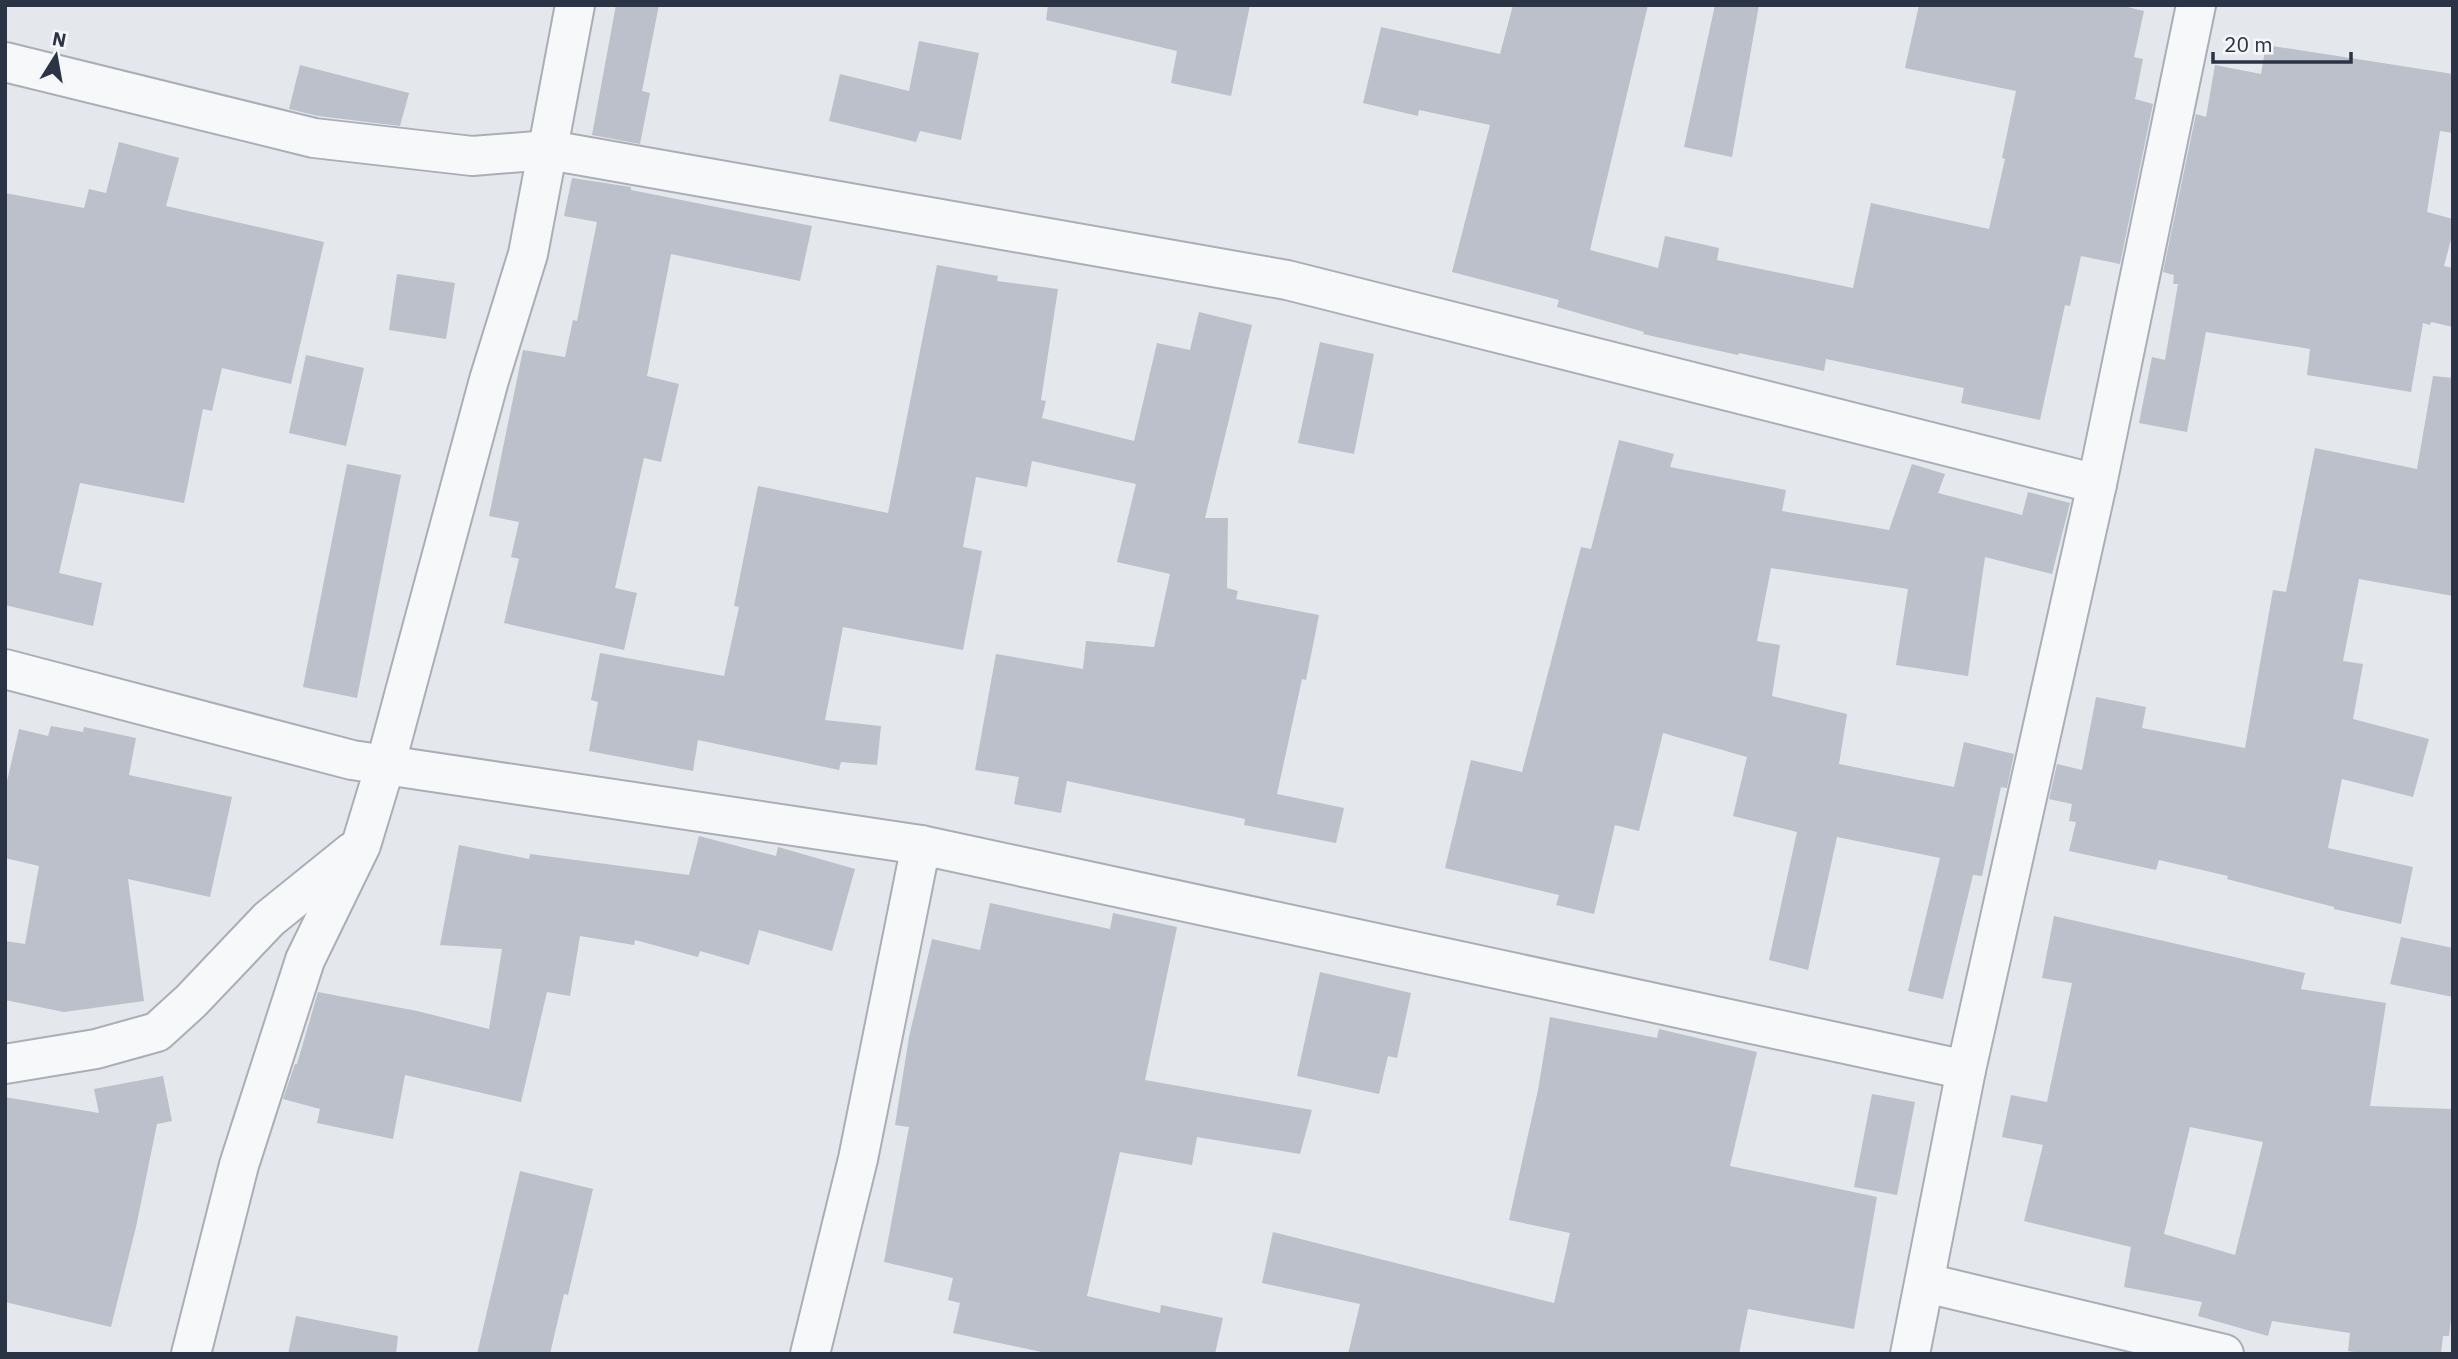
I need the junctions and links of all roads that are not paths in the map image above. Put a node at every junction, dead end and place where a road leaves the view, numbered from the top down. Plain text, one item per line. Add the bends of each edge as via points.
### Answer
1 (575, 5) edge
2 (2196, 5) edge
3 (5, 62) edge
4 (549, 150) junction
5 (2096, 484) junction
6 (5, 668) edge
7 (386, 766) junction
8 (361, 845) junction
9 (920, 845) junction
10 (5, 1064) edge
11 (1966, 1070) junction
12 (1926, 1283) junction
13 (191, 1354) edge
14 (810, 1354) edge
15 (1910, 1354) edge
16 (2224, 1354) edge

1 - 4 street
2 - 5 street
3 - 4 street via 314,138 472,156
4 - 5 street via 1287,281
4 - 7 street via 528,254 489,380
5 - 11 street
6 - 7 street
7 - 8 street
7 - 9 street
8 - 10 street via 268,919 157,1032 96,1049
8 - 13 street via 305,960 239,1165
9 - 11 street
9 - 14 street via 858,1159
11 - 12 street
12 - 15 street
12 - 16 street

